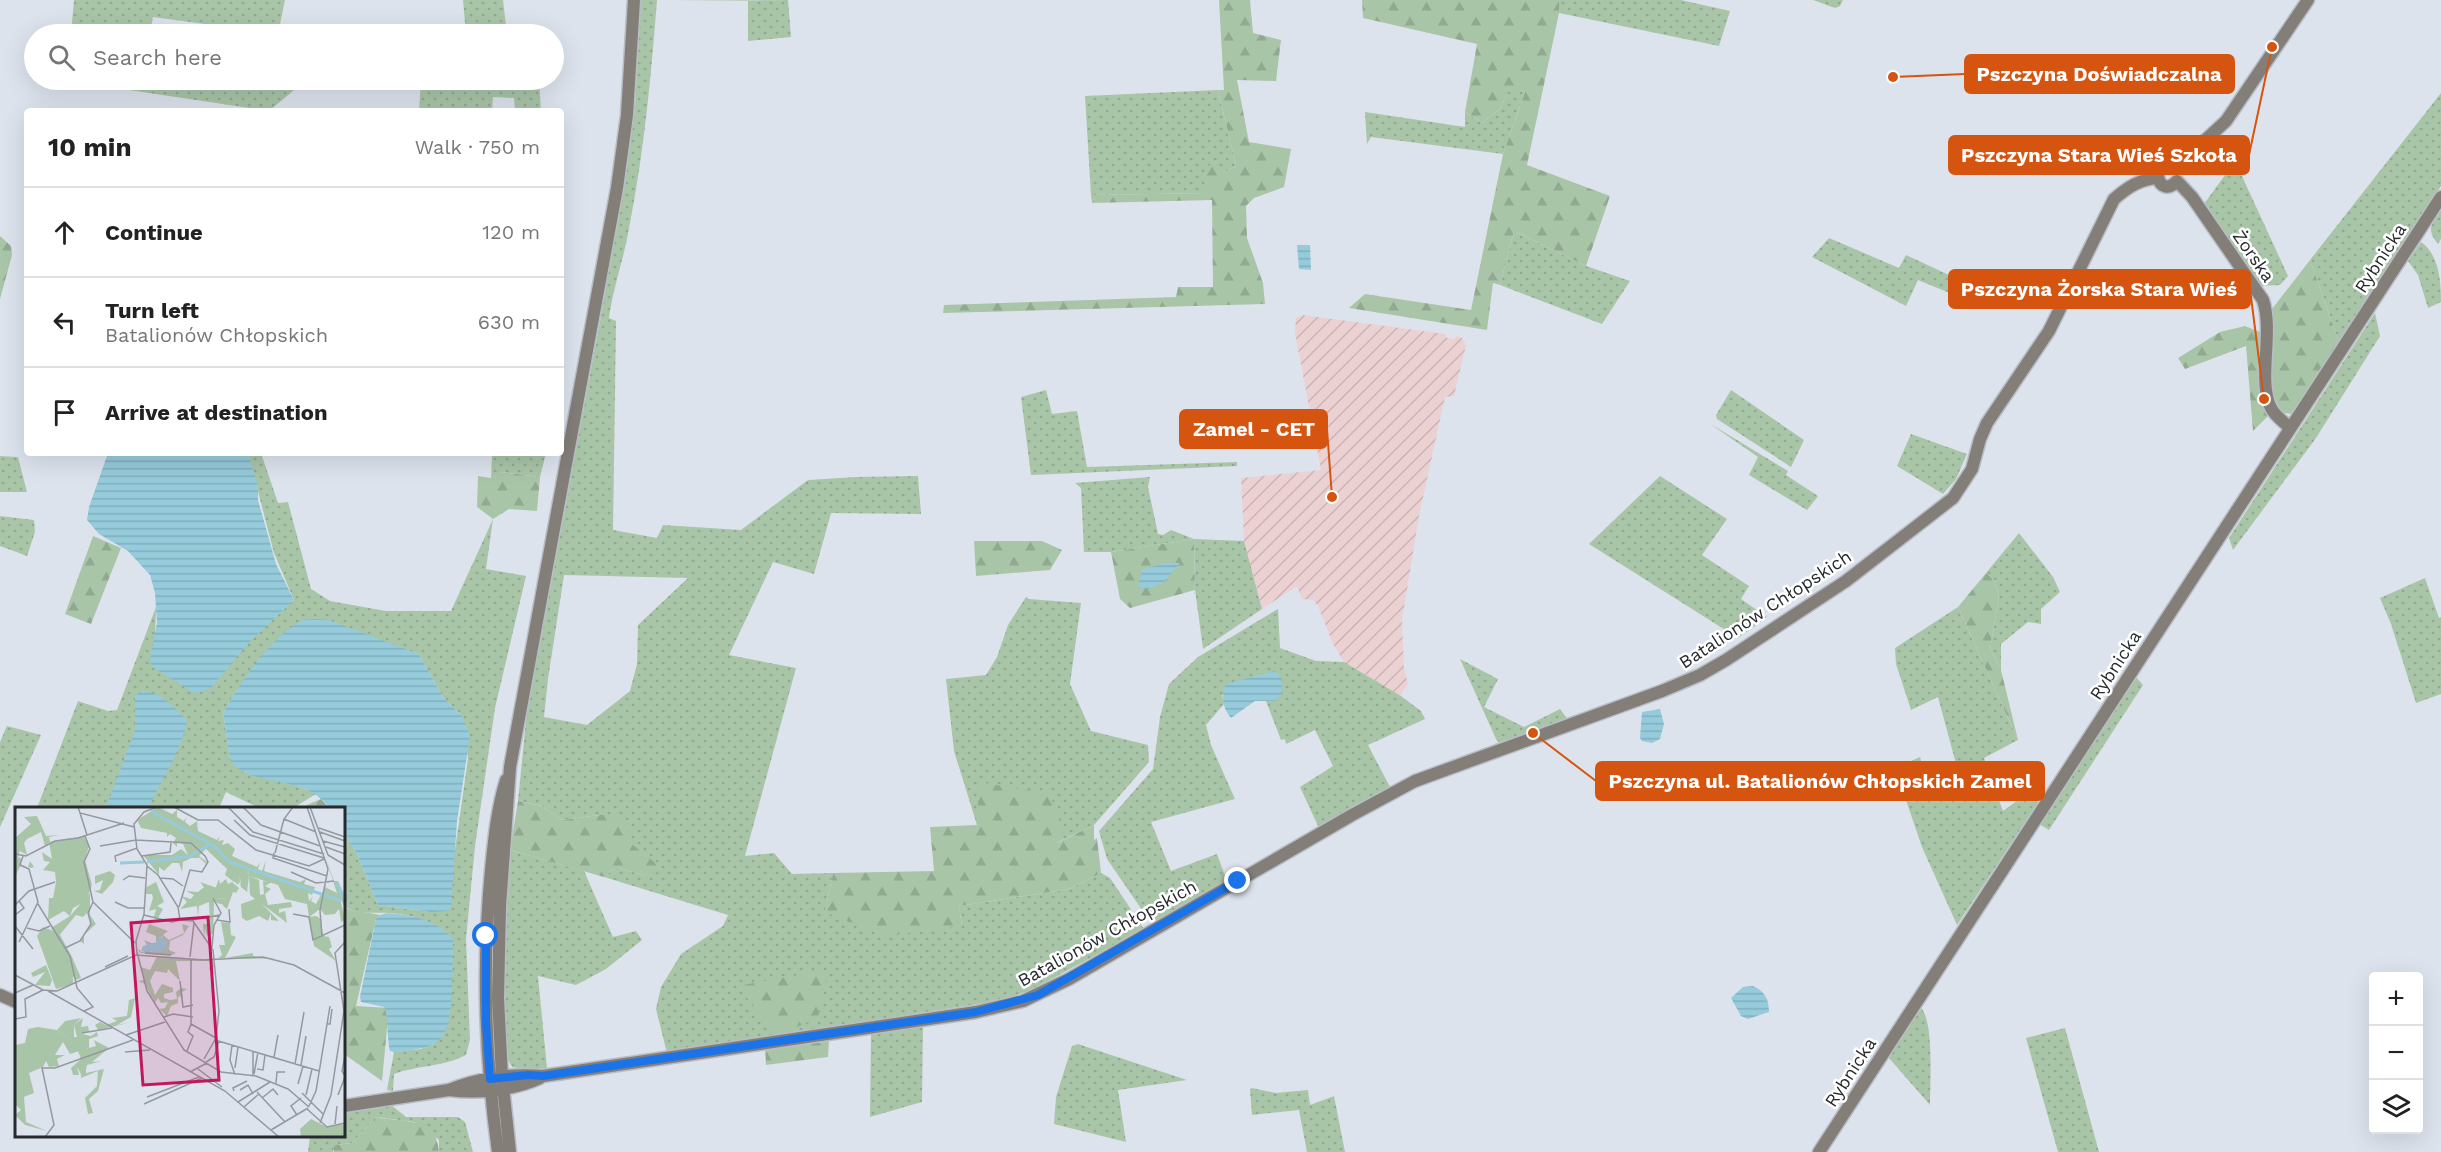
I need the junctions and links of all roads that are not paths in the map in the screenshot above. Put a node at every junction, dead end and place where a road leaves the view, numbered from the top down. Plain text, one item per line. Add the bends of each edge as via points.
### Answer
1 (634, 0) edge
2 (2308, 0) edge
3 (2175, 168) junction
4 (2158, 178) junction
5 (2177, 181) junction
6 (2441, 197) edge
7 (2290, 428) junction
8 (0, 995) edge
9 (15, 1002) edge
10 (496, 1083) junction
11 (345, 1107) edge
12 (498, 1152) edge
13 (510, 1152) edge
14 (1820, 1152) edge

1 - 10 street via 627,114 617,188 510,767 498,956
2 - 3 street via 2226,121
3 - 4 street via 2163,167
3 - 5 street
4 - 5 street via 2166,186
4 - 10 street, Batalionów Chłopskich via 2133,184 2114,199 2056,319 1987,423 1971,469 1953,498 1846,580 1700,675 1414,781 1069,979 1023,1000 976,1012 543,1076 528,1075
5 - 7 street, Żorska via 2263,300 2268,320 2267,397 2275,414
6 - 7 street, Rybnicka
7 - 14 street, Rybnicka
8 - 9 street
10 - 11 street, Batalionów Chłopskich via 464,1092 449,1090
10 - 12 street
10 - 13 street

